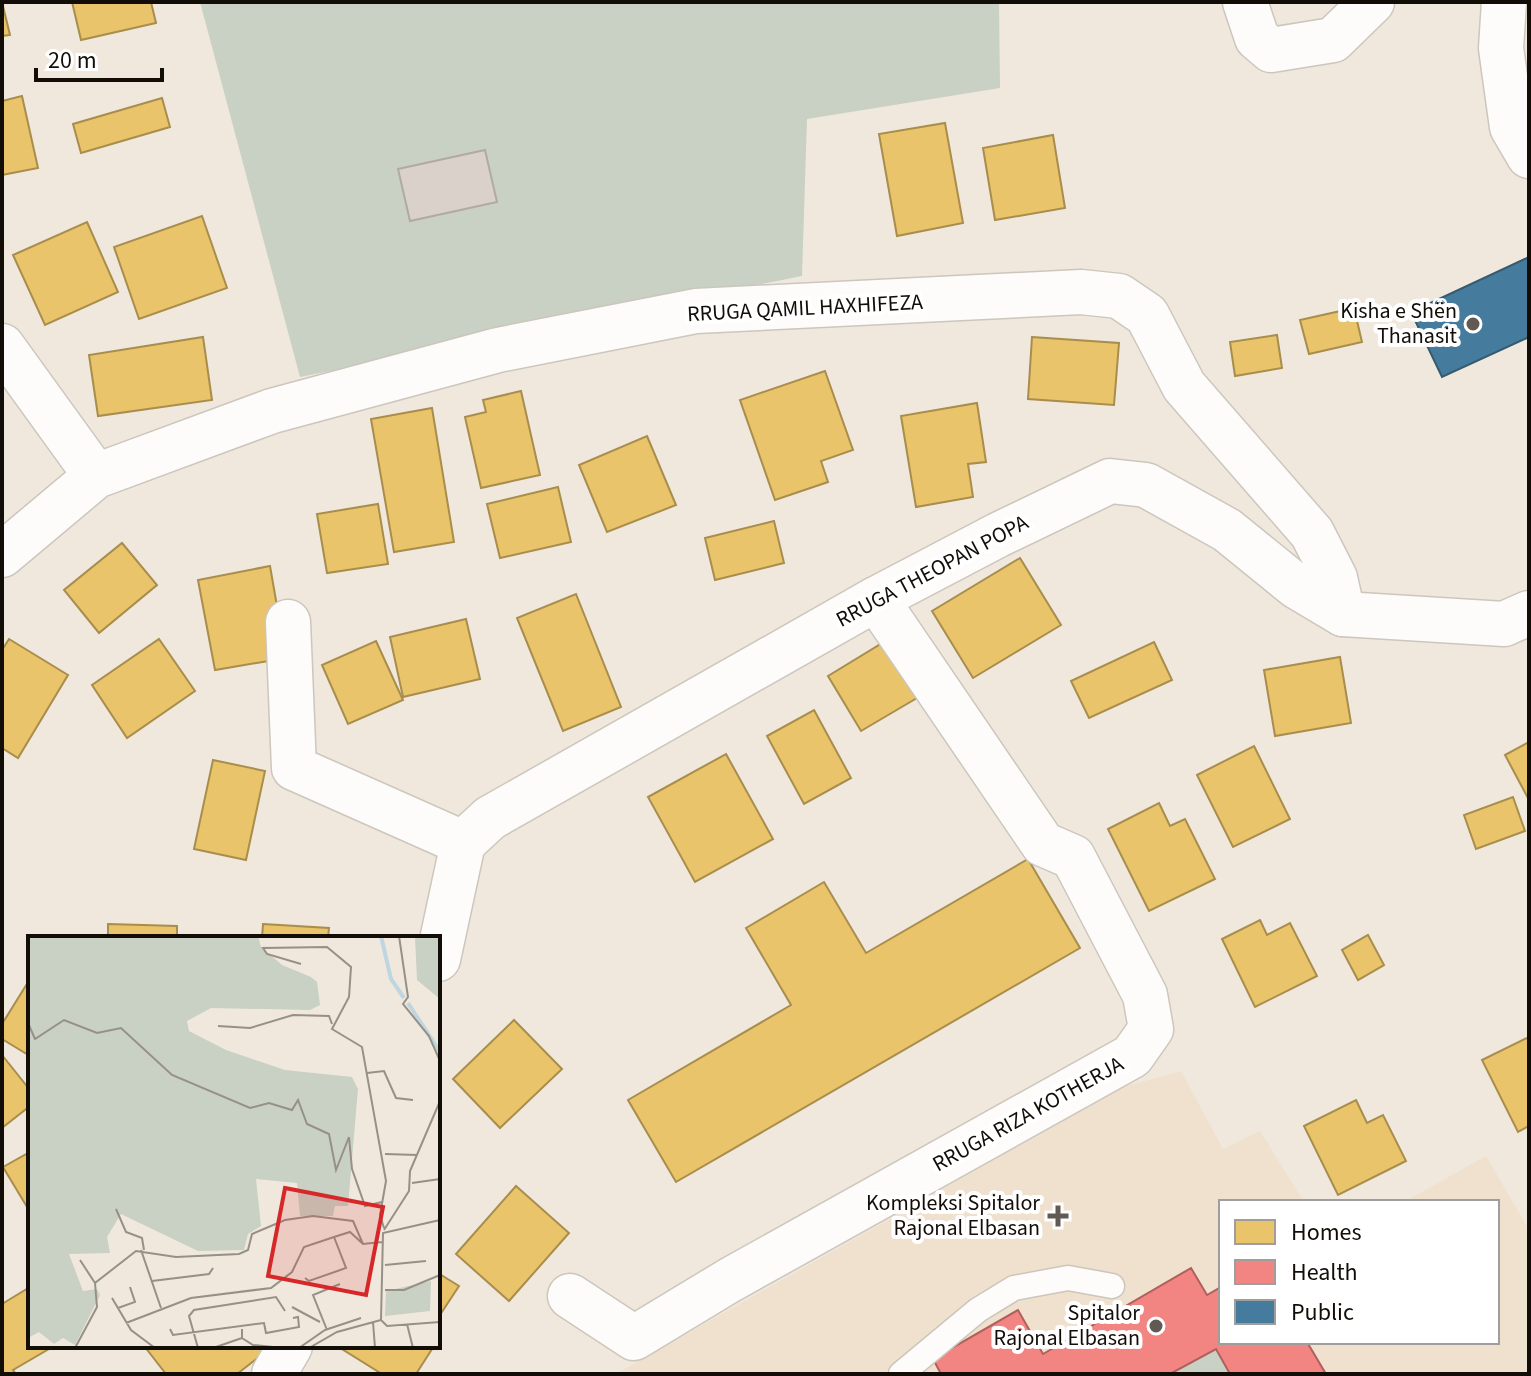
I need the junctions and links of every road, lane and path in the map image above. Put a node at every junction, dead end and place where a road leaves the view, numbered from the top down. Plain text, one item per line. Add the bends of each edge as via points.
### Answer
1 (1245, 2) edge
2 (1372, 2) edge
3 (1504, 2) edge
4 (1529, 156) edge
5 (2, 346) edge
6 (96, 476) junction
7 (2, 555) edge
8 (876, 599) junction
9 (1529, 613) edge
10 (1343, 614) junction
11 (288, 622) dead end
12 (463, 843) junction
13 (440, 950) edge
14 (1112, 1286) dead end
15 (570, 1296) dead end
16 (289, 1348) edge
17 (274, 1374) edge
18 (901, 1374) edge

1 - 2 street via 1257,38 1271,50 1333,40
3 - 4 street via 1501,48 1512,127
5 - 6 street
6 - 7 street, RRUGA QAMIL HAXHIFEZA
6 - 10 street, RRUGA QAMIL HAXHIFEZA via 272,411 390,378 498,350 696,311 1081,292 1119,296 1147,315 1184,386 1312,533 1335,578
8 - 10 street, RRUGA THEOPAN POPA via 1110,481 1146,485 1227,530 1296,586
8 - 12 street, RRUGA THEOPAN POPA via 490,818
8 - 15 street, RRUGA RIZA KOTHERJA via 1043,844 1073,857 1145,995 1151,1029 1132,1056 634,1338
9 - 10 street, RRUGA THEOPAN POPA via 1504,624
11 - 12 street via 294,768
12 - 13 street
14 - 18 lane via 1068,1278 1014,1288 978,1310
16 - 17 street

